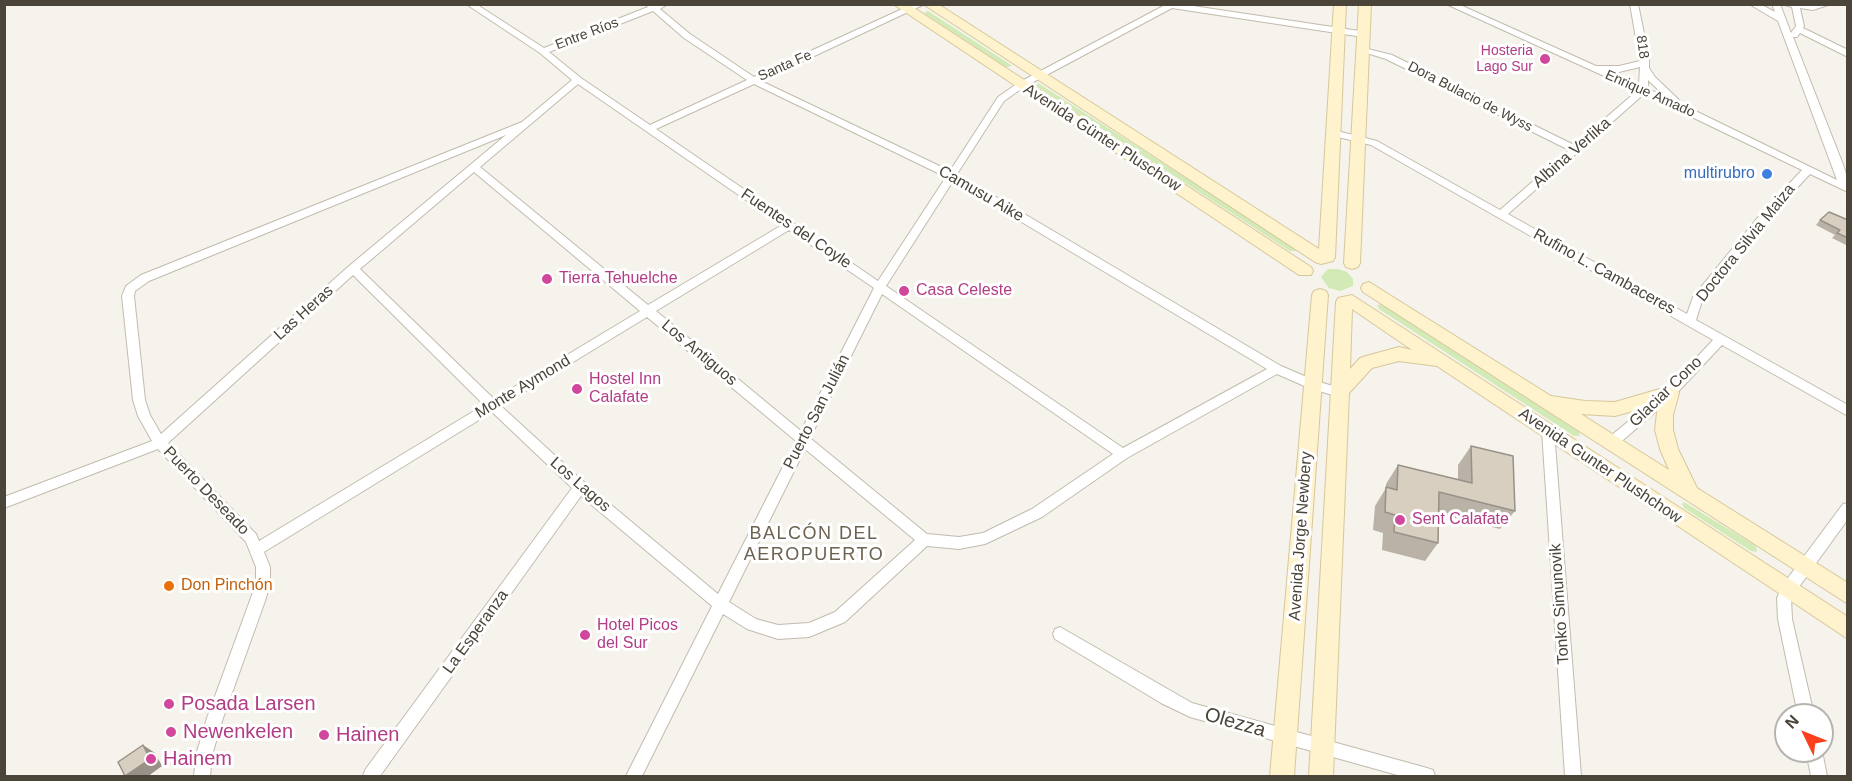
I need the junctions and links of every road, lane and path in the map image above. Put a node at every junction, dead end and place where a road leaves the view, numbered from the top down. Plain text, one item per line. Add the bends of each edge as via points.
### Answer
1 (470, 4) edge
2 (929, 4) edge
3 (1340, 4) edge
4 (1365, 4) edge
5 (1450, 4) edge
6 (1634, 4) edge
7 (1753, 4) edge
8 (1776, 4) edge
9 (1827, 4) edge
10 (1174, 5) edge
11 (1792, 5) edge
12 (655, 6) edge
13 (910, 6) edge
14 (1781, 19) junction
15 (1338, 30) junction
16 (1800, 30) junction
17 (1364, 34) junction
18 (1789, 40) junction
19 (1363, 49) junction
20 (543, 51) junction
21 (1848, 54) edge
22 (1644, 65) junction
23 (1589, 67) junction
24 (1039, 76) junction
25 (578, 80) junction
26 (754, 81) junction
27 (1021, 85) junction
28 (1643, 91) junction
29 (1689, 111) junction
30 (523, 125) junction
31 (649, 129) junction
32 (1333, 133) junction
33 (1358, 138) junction
34 (1576, 150) junction
35 (474, 166) junction
36 (1809, 170) junction
37 (951, 175) junction
38 (1846, 188) edge
39 (1501, 214) junction
40 (789, 225) junction
41 (1324, 258) junction
42 (1352, 263) junction
43 (353, 269) junction
44 (1305, 271) junction
45 (880, 287) junction
46 (1370, 288) junction
47 (1320, 296) junction
48 (1348, 302) junction
49 (648, 311) junction
50 (1690, 321) junction
51 (1720, 340) junction
52 (1443, 362) junction
53 (1277, 369) junction
54 (1313, 385) junction
55 (1339, 392) junction
56 (1670, 393) junction
57 (1542, 399) junction
58 (493, 406) junction
59 (1848, 411) edge
60 (1548, 431) junction
61 (803, 440) junction
62 (160, 443) junction
63 (1611, 443) junction
64 (1123, 454) junction
65 (1594, 462) junction
66 (1665, 478) junction
67 (580, 487) junction
68 (1689, 494) junction
69 (1647, 498) junction
70 (4, 503) edge
71 (1848, 508) edge
72 (924, 540) junction
73 (257, 549) junction
74 (1804, 567) junction
75 (1787, 590) junction
76 (1848, 596) edge
77 (720, 604) junction
78 (1848, 629) edge
79 (1060, 634) dead end
80 (1803, 703) edge
81 (1286, 738) junction
82 (1323, 748) junction
83 (202, 777) edge
84 (371, 777) edge
85 (634, 777) edge
86 (1282, 777) edge
87 (1321, 777) edge
88 (1426, 777) edge
89 (1573, 777) edge

1 - 20 street, Fuentes del Coyle
2 - 24 street, Avenida Günter Pluschow
3 - 15 street
4 - 17 street
5 - 23 street, Enrique Amado
6 - 22 street, 818
7 - 14 street
8 - 14 street
9 - 11 street
10 - 15 street
10 - 24 street, Puerto San Julián
11 - 16 street
12 - 20 street, Entre Ríos
12 - 26 street, Camusu Aike via 687,36
13 - 26 street, Santa Fe
13 - 27 street, Avenida Günter Pluschow
14 - 18 street
15 - 17 street
15 - 32 street
16 - 18 street
16 - 21 street
17 - 19 street
18 - 38 street
19 - 33 street
19 - 34 street, Dora Bulacio de Wyss via 1389,57
20 - 25 street, Fuentes del Coyle
22 - 23 street via 1619,69
22 - 28 street, 818
22 - 29 street via 1664,93
23 - 28 street, Enrique Amado
24 - 27 street, Puerto San Julián
24 - 41 street, Avenida Günter Pluschow
25 - 30 street, Las Heras
25 - 31 street, Fuentes del Coyle
26 - 31 street, Santa Fe
26 - 37 street, Camusu Aike
27 - 37 street, Puerto San Julián via 1000,99
27 - 44 street, Avenida Günter Pluschow
28 - 29 street, Enrique Amado
28 - 34 street, Albina Verlika
29 - 36 street, Enrique Amado
30 - 35 street, Las Heras
30 - 62 street, Puerto Deseado via 145,278 130,289 139,400
31 - 40 street, Fuentes del Coyle
32 - 33 street, Rufino L. Cambaceres
32 - 41 street
33 - 39 street, Rufino L. Cambaceres via 1374,143
33 - 42 street
34 - 39 street, Albina Verlika
35 - 43 street, Las Heras
35 - 49 street, Los Antiguos
36 - 38 street, Enrique Amado
36 - 50 street, Doctora Silvia Maiza via 1764,217 1697,300
37 - 45 street, Puerto San Julián
37 - 53 street, Camusu Aike
39 - 50 street, Rufino L. Cambaceres
40 - 45 street, Fuentes del Coyle
40 - 49 street, Monte Aymond
41 - 42 street
41 - 44 street via 1312,262
42 - 46 street via 1366,274
43 - 58 street, Los Lagos
43 - 62 street, Las Heras
44 - 47 street via 1307,284
45 - 61 street, Puerto San Julián
45 - 64 street, Fuentes del Coyle
46 - 48 street via 1364,297
46 - 57 street, Avenida Gunter Plushchow
47 - 48 street
47 - 54 street, Avenida Jorge Newbery
48 - 52 street, Avenida Gunter Plushchow
48 - 55 street, Avenida Jorge Newbery
49 - 58 street, Monte Aymond
49 - 61 street, Los Antiguos
50 - 51 street, Rufino L. Cambaceres
51 - 56 street, Glaciar Cono
51 - 59 street, Rufino L. Cambaceres
52 - 55 street via 1399,354 1366,363
52 - 60 street, Avenida Gunter Plushchow
53 - 54 street, Camusu Aike
53 - 64 street
54 - 55 street, Camusu Aike
54 - 81 street, Avenida Jorge Newbery
55 - 82 street, Avenida Jorge Newbery
56 - 57 street via 1615,409 1585,408
56 - 63 street, Glaciar Cono
56 - 68 street via 1664,430
57 - 63 street, Avenida Gunter Plushchow
58 - 67 street, Los Lagos
58 - 73 street, Monte Aymond
60 - 65 street, Avenida Gunter Plushchow
60 - 89 street, Tonko Simunovik
61 - 72 street, Los Antiguos
61 - 77 street, Puerto San Julián
62 - 70 street, Las Heras
62 - 73 street, Puerto Deseado via 240,525
63 - 65 street via 1596,445 1590,455
63 - 66 street, Avenida Gunter Plushchow
64 - 72 street via 1037,513 985,538 959,543
65 - 69 street, Avenida Gunter Plushchow
66 - 68 street, Avenida Gunter Plushchow
66 - 69 street via 1671,488 1668,496 1660,500
67 - 77 street, Los Lagos
67 - 84 street, La Esperanza
68 - 74 street, Avenida Gunter Plushchow
69 - 75 street, Avenida Gunter Plushchow
71 - 74 street
72 - 77 street, Los Lagos via 840,616 809,630 778,632 752,624
73 - 83 street, Puerto Deseado via 263,584 215,718
74 - 75 street
74 - 76 street, Avenida Gunter Plushchow
75 - 78 street, Avenida Gunter Plushchow
75 - 80 street via 1784,612
77 - 85 street, Puerto San Julián
79 - 81 street, Olezza via 1190,710
81 - 82 street, Olezza
81 - 86 street, Avenida Jorge Newbery
82 - 87 street, Avenida Jorge Newbery
82 - 88 street, Olezza

